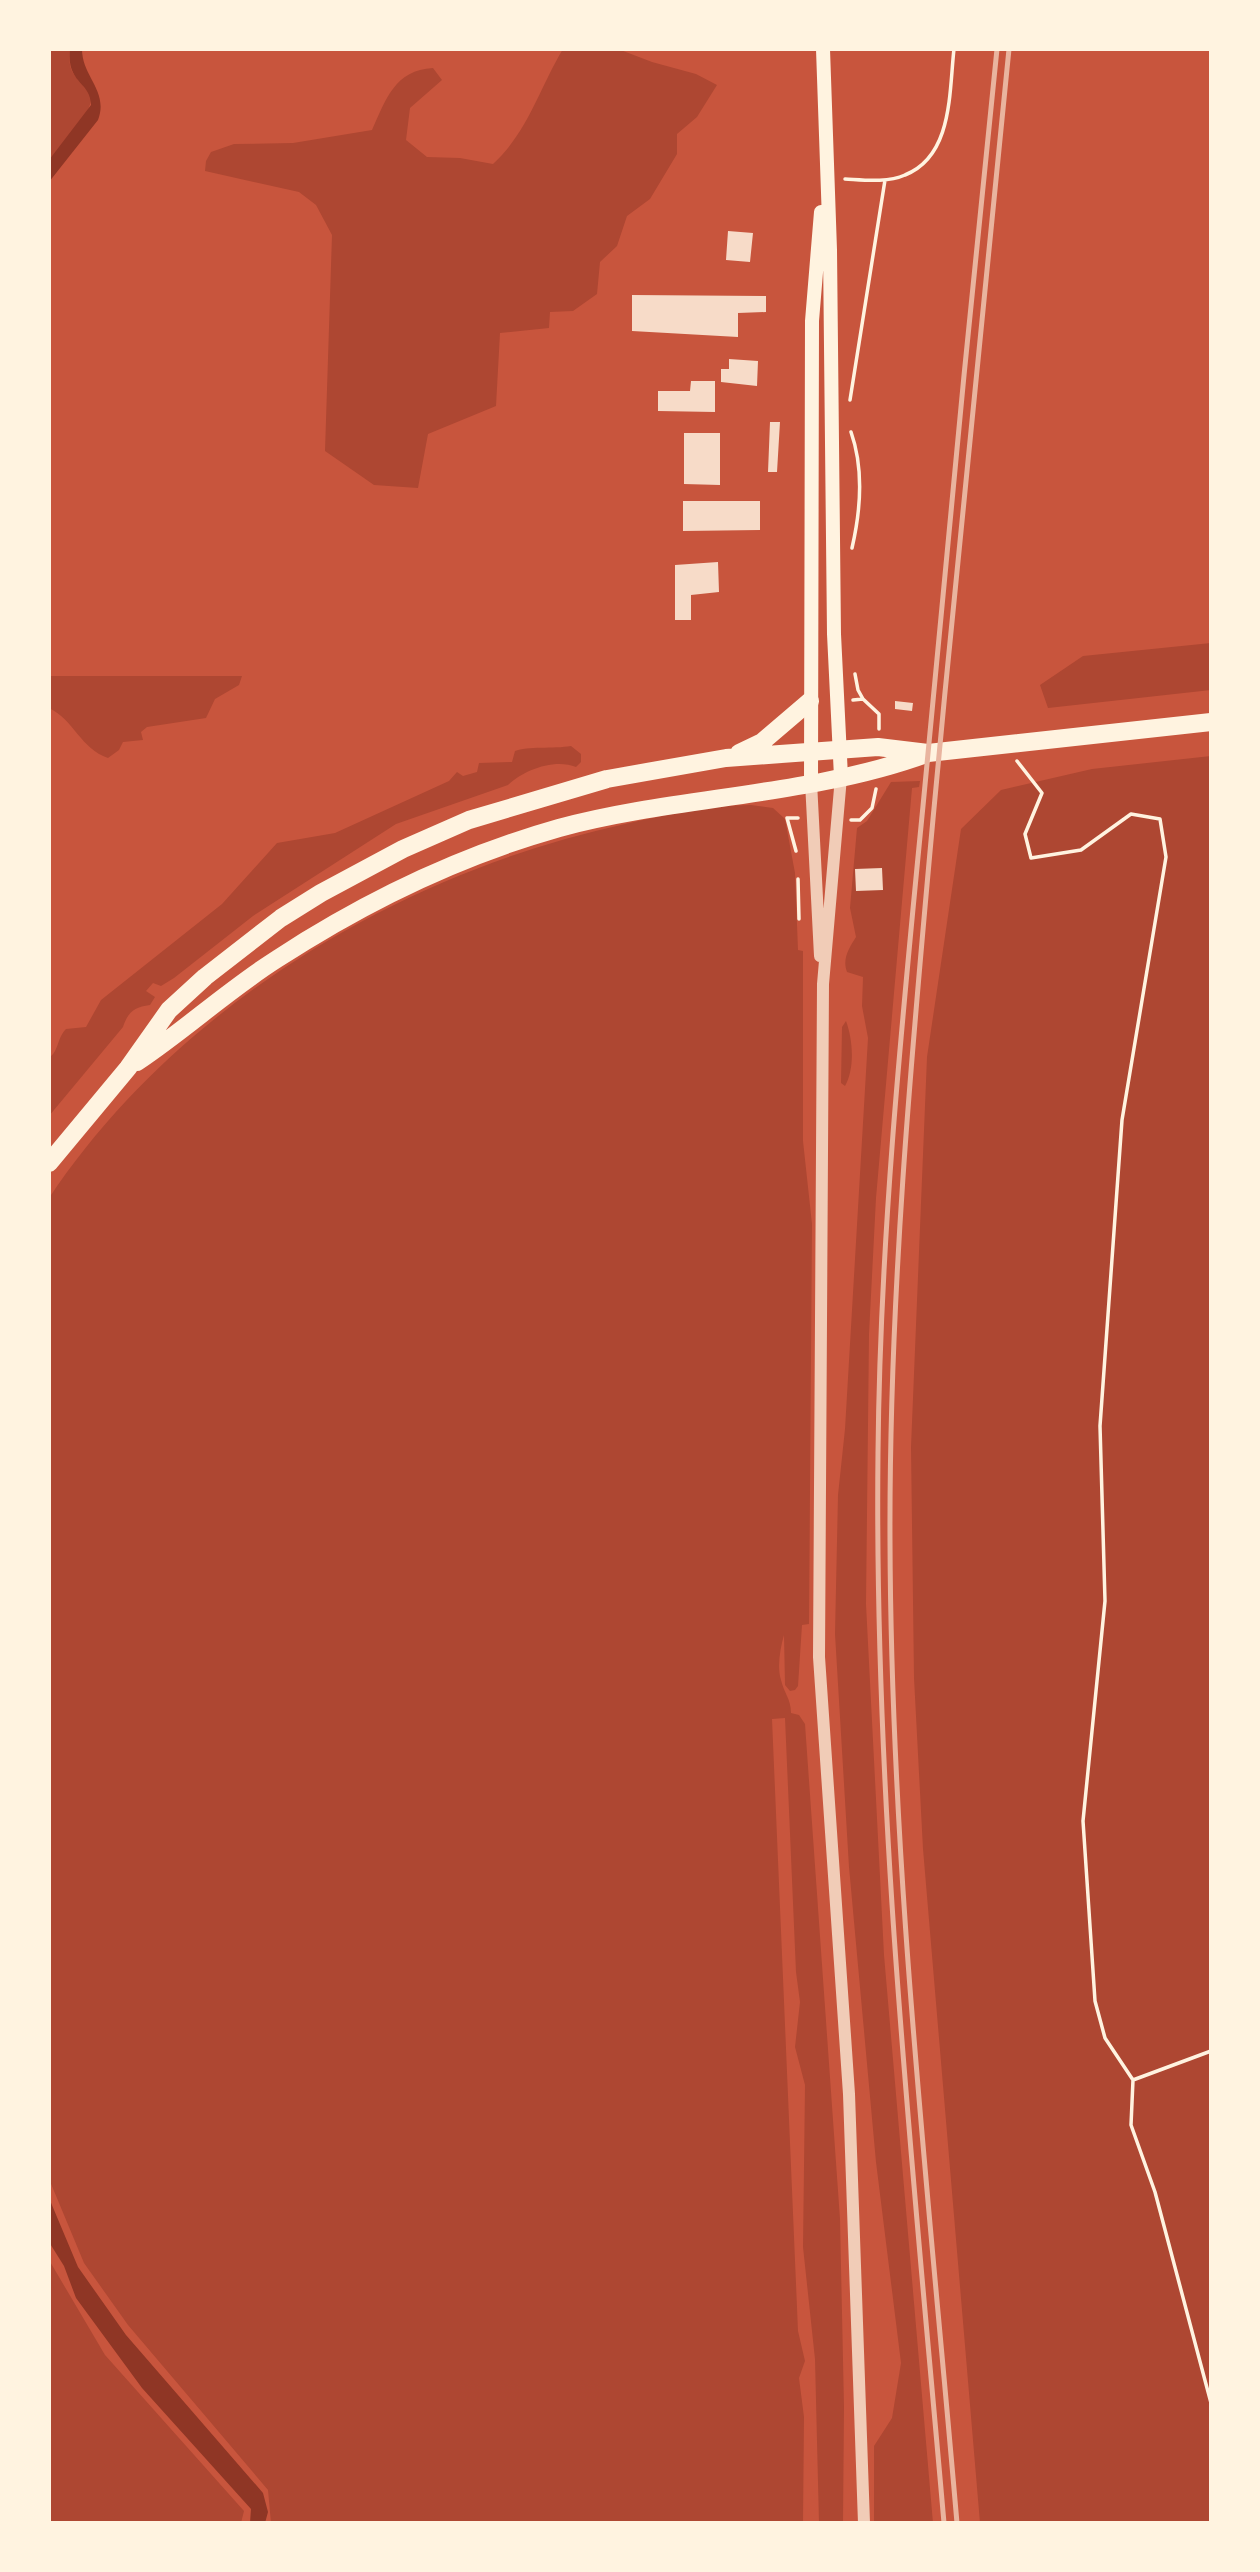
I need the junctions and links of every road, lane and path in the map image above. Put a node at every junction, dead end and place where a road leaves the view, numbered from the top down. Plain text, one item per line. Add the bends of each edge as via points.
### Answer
1 (823, 49) edge
2 (954, 49) edge
3 (825, 179) junction
4 (885, 180) junction
5 (853, 380) dead end
6 (863, 699) dead end
7 (810, 701) junction
8 (879, 714) dead end
9 (1211, 722) edge
10 (841, 749) junction
11 (810, 751) junction
12 (928, 753) junction
13 (726, 758) junction
14 (1015, 758) dead end
15 (841, 777) junction
16 (811, 782) junction
17 (876, 793) dead end
18 (860, 820) dead end
19 (823, 984) junction
20 (128, 1068) junction
21 (49, 1163) edge
22 (1211, 2051) edge
23 (1133, 2080) junction
24 (1211, 2403) edge
25 (864, 2523) edge

1 - 3 main road
2 - 4 path via 943,137 926,162 906,175
3 - 4 path
3 - 7 main road via 812,321
3 - 10 main road via 830,250 834,634
4 - 5 path
6 - 8 path
7 - 11 main road
7 - 13 main road via 762,742
9 - 12 main road
10 - 11 main road
10 - 12 main road via 878,747
10 - 15 main road
11 - 13 main road
11 - 16 main road
12 - 15 main road
13 - 20 main road via 607,779 514,804 442,831 358,872 281,918 205,977 169,1010
14 - 23 path via 1042,793 1025,834 1031,858 1081,850 1131,814 1160,819 1166,857 1122,1120 1100,1426 1105,1601 1083,1821 1095,2001 1105,2038
15 - 16 main road
15 - 19 street
16 - 19 street
16 - 20 main road via 606,816 501,847 439,872 276,959
17 - 18 path via 872,808
19 - 25 street via 818,1657 849,2094
20 - 21 main road
22 - 23 path
23 - 24 path via 1131,2125 1155,2192

